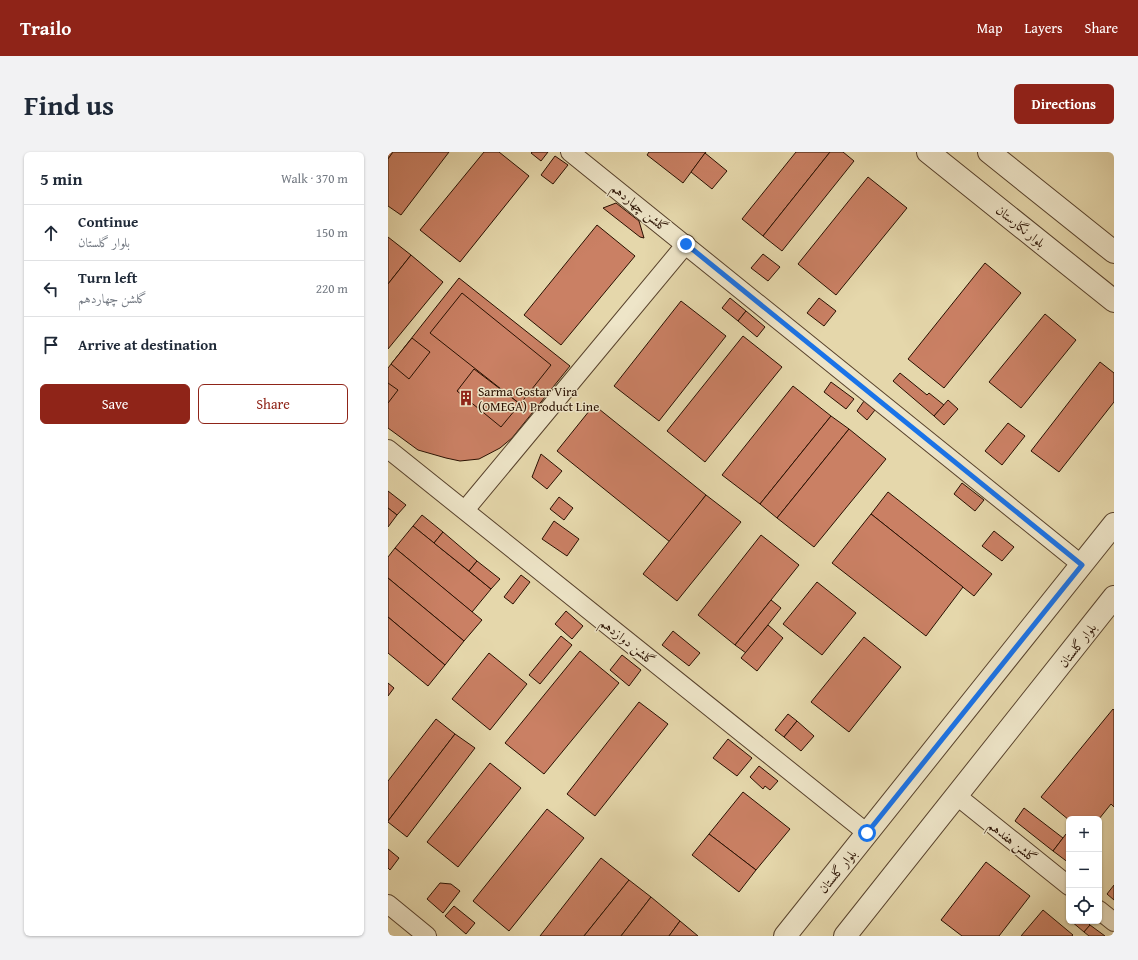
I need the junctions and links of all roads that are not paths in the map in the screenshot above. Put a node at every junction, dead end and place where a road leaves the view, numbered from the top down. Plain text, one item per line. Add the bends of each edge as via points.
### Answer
1 (570, 152) edge
2 (928, 152) edge
3 (989, 152) edge
4 (686, 244) junction
5 (1114, 252) edge
6 (1114, 301) edge
7 (388, 449) edge
8 (465, 510) junction
9 (1114, 524) edge
10 (1082, 565) junction
11 (1114, 597) edge
12 (957, 796) junction
13 (867, 833) junction
14 (1066, 884) edge
15 (388, 904) edge
16 (1102, 912) edge
17 (1114, 922) edge
18 (427, 936) edge
19 (785, 936) edge
20 (845, 936) edge

1 - 4 street, گلشن چهاردهم
2 - 6 street, بلوار نگارستان
3 - 5 street
4 - 8 street
4 - 10 street, گلشن چهاردهم
7 - 8 street, گلشن دوازدهم
8 - 13 street, گلشن دوازدهم
9 - 10 street, بلوار گلستان
10 - 13 street, بلوار گلستان
11 - 12 street, بلوار گلستان
12 - 14 street, گلشن هفدهم
12 - 20 street, بلوار گلستان
13 - 19 street, بلوار گلستان
15 - 18 street
16 - 17 street

